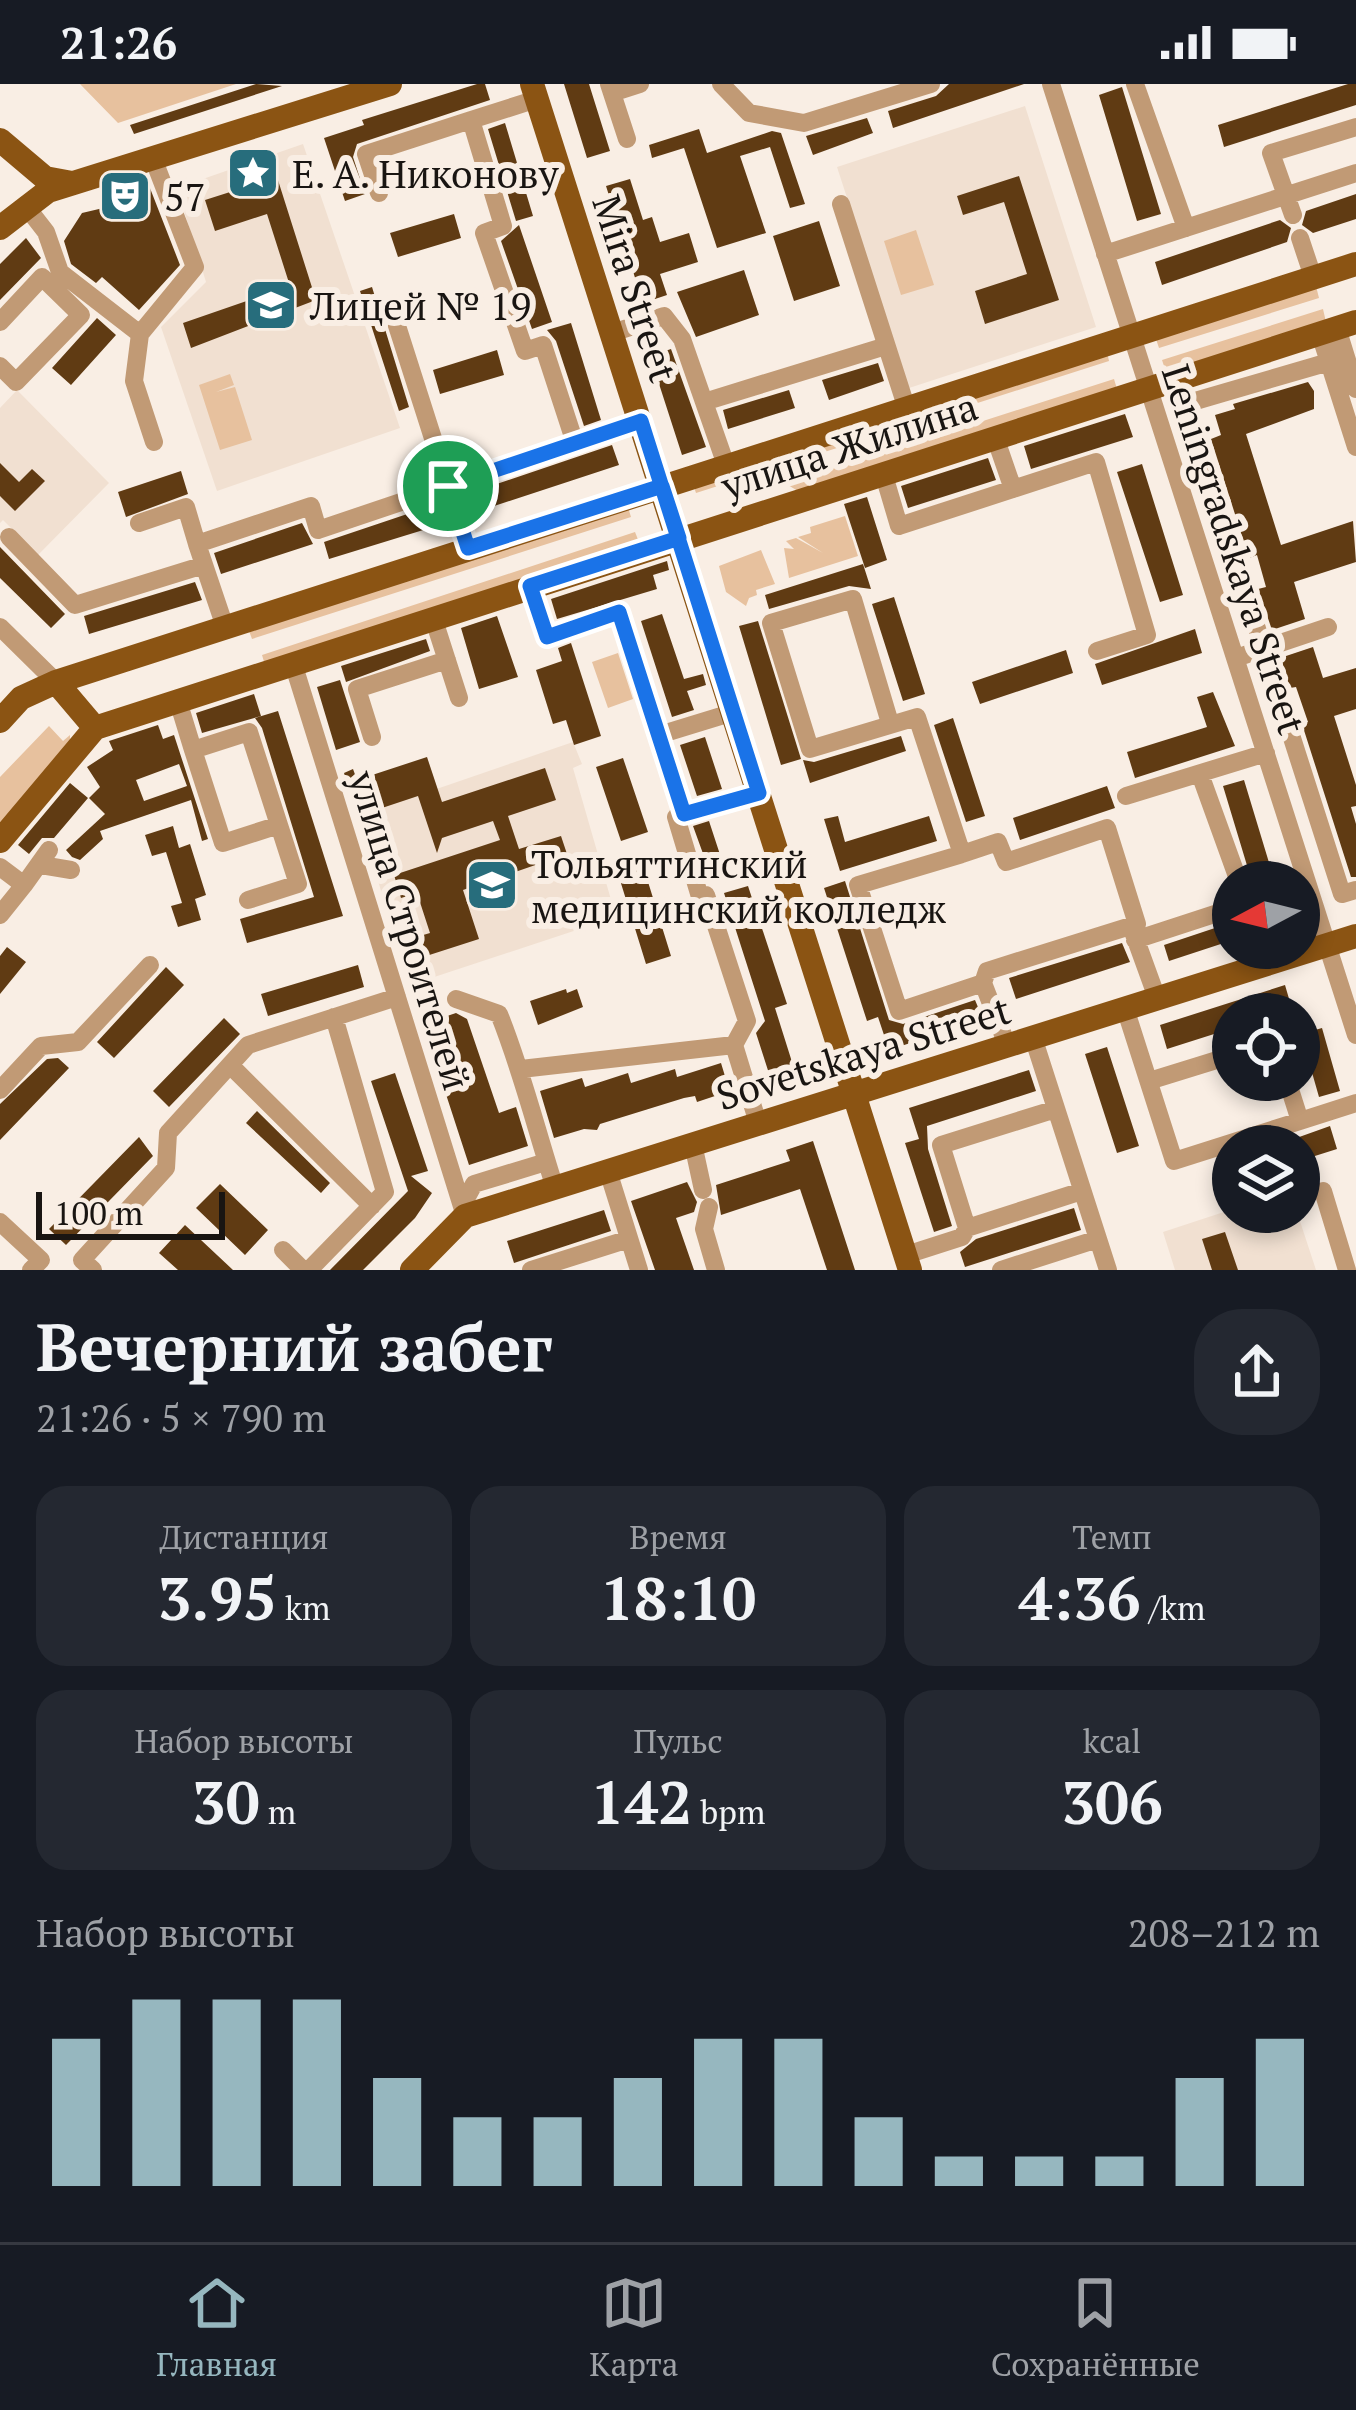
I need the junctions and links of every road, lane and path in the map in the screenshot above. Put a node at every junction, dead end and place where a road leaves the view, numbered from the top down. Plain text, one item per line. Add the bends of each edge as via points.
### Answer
1 (390, 84) edge
2 (640, 84) edge
3 (721, 84) edge
4 (931, 84) edge
5 (1051, 84) edge
6 (1135, 84) edge
7 (611, 88) edge
8 (534, 92) edge
9 (471, 120) junction
10 (1356, 127) edge
11 (628, 139) dead end
12 (0, 140) edge
13 (153, 158) junction
14 (1356, 172) edge
15 (75, 183) junction
16 (379, 193) dead end
17 (1287, 196) junction
18 (842, 204) dead end
19 (26, 206) junction
20 (1293, 215) dead end
21 (0, 228) edge
22 (1186, 228) junction
23 (1300, 238) dead end
24 (1106, 254) junction
25 (1356, 264) edge
26 (1313, 278) junction
27 (392, 310) dead end
28 (0, 322) edge
29 (1338, 328) edge
30 (612, 333) junction
31 (140, 334) junction
32 (1131, 334) junction
33 (886, 346) junction
34 (1328, 362) junction
35 (0, 366) edge
36 (1148, 388) junction
37 (1356, 388) edge
38 (704, 402) junction
39 (906, 406) junction
40 (641, 421) junction
41 (995, 436) junction
42 (154, 442) dead end
43 (574, 443) junction
44 (1356, 447) edge
45 (726, 465) junction
46 (883, 472) junction
47 (448, 486) junction
48 (662, 486) junction
49 (1013, 489) junction
50 (139, 523) dead end
51 (1227, 536) junction
52 (9, 537) dead end
53 (679, 538) junction
54 (197, 544) junction
55 (1199, 544) junction
56 (468, 548) junction
57 (204, 565) junction
58 (530, 586) junction
59 (433, 617) junction
60 (0, 627) edge
61 (1328, 627) dead end
62 (226, 630) junction
63 (1264, 648) junction
64 (1097, 651) dead end
65 (1236, 658) junction
66 (447, 660) junction
67 (293, 663) junction
68 (56, 682) junction
69 (459, 698) dead end
70 (178, 700) junction
71 (734, 712) junction
72 (1287, 719) junction
73 (0, 721) edge
74 (890, 723) junction
75 (95, 728) junction
76 (1258, 729) junction
77 (659, 735) junction
78 (372, 737) dead end
79 (194, 750) junction
80 (1266, 753) junction
81 (1200, 774) junction
82 (759, 793) junction
83 (1126, 796) dead end
84 (684, 814) junction
85 (279, 824) junction
86 (0, 841) edge
87 (962, 854) junction
88 (1231, 861) edge
89 (0, 867) edge
90 (71, 870) dead end
91 (24, 885) junction
92 (1356, 890) edge
93 (248, 900) dead end
94 (1212, 913) edge
95 (0, 915) edge
96 (1133, 933) junction
97 (1356, 936) edge
98 (1327, 945) junction
99 (150, 965) dead end
100 (983, 983) junction
101 (397, 997) junction
102 (1157, 998) junction
103 (456, 999) dead end
104 (1125, 1008) junction
105 (334, 1017) junction
106 (1356, 1035) edge
107 (1033, 1036) junction
108 (734, 1045) junction
109 (1006, 1045) junction
110 (1212, 1062) edge
111 (230, 1065) junction
112 (521, 1069) junction
113 (1149, 1081) junction
114 (0, 1090) edge
115 (853, 1093) junction
116 (1294, 1101) edge
117 (1356, 1103) edge
118 (1056, 1109) junction
119 (1300, 1121) junction
120 (758, 1123) junction
121 (694, 1144) junction
122 (546, 1162) junction
123 (608, 1172) junction
124 (555, 1188) junction
125 (1082, 1191) junction
126 (1323, 1191) dead end
127 (372, 1206) junction
128 (464, 1211) junction
129 (0, 1222) edge
130 (968, 1228) junction
131 (629, 1239) junction
132 (1098, 1239) junction
133 (283, 1250) dead end
134 (908, 1262) edge
135 (31, 1270) edge
136 (92, 1270) edge
137 (306, 1270) edge
138 (412, 1270) edge
139 (531, 1270) edge
140 (639, 1270) edge
141 (716, 1270) edge
142 (1001, 1270) edge
143 (1108, 1270) edge
144 (1348, 1270) edge

1 - 13 main road
2 - 7 street
3 - 4 street via 749,113 804,123
5 - 24 street, Leningradskaya Street
6 - 22 street
7 - 11 street
8 - 9 street
8 - 30 main road, Mira Street
9 - 16 street via 366,154
9 - 43 street via 503,226 484,232 525,351 543,345
10 - 17 street via 1271,153
12 - 15 main road via 45,178
13 - 15 main road
13 - 31 street via 195,267
14 - 17 street
15 - 19 main road
17 - 20 street
17 - 22 street
18 - 33 street
19 - 21 main road
19 - 31 street via 60,272
22 - 24 street
23 - 26 street
24 - 32 street, Leningradskaya Street
25 - 26 main road, улица Жилина
26 - 32 main road, улица Жилина
27 - 47 street
28 - 35 street via 41,278 81,315 16,382
29 - 34 street
29 - 36 main road, улица Жилина
29 - 37 street
30 - 38 street via 664,316 682,339
30 - 40 main road, Mira Street
31 - 42 street via 134,381
32 - 36 street, Leningradskaya Street
32 - 39 main road, улица Жилина
33 - 38 street
33 - 39 street
34 - 44 street
34 - 51 street via 1185,404
36 - 41 main road, улица Жилина
36 - 55 street, Leningradskaya Street
38 - 45 street
39 - 45 main road, улица Жилина
40 - 43 street
40 - 48 main road, Mira Street
41 - 46 main road, улица Жилина
41 - 49 street
43 - 47 street
45 - 48 main road, улица Жилина
46 - 49 street via 899,526
46 - 53 main road, улица Жилина
47 - 54 street via 318,530 311,506
47 - 56 street
48 - 53 main road, Mira Street
48 - 56 main road, улица Жилина
49 - 64 street via 1096,462 1147,635
50 - 54 street via 186,507
51 - 55 street
51 - 63 street
52 - 57 street via 74,605
53 - 58 main road, улица Жилина
53 - 71 main road, Mira Street
54 - 57 street
55 - 65 street, Leningradskaya Street
56 - 62 main road, улица Жилина
57 - 62 street
58 - 59 main road, улица Жилина
58 - 77 street via 547,637 619,612
59 - 66 street
59 - 67 main road, улица Жилина
60 - 68 street
61 - 63 street
62 - 68 main road, улица Жилина
63 - 65 street
63 - 72 street
65 - 76 street, Leningradskaya Street
66 - 69 street
66 - 78 street via 357,689
67 - 70 main road, улица Жилина
67 - 101 street, улица Строителей
68 - 73 main road, улица Жилина via 21,698
68 - 75 main road
70 - 75 main road, улица Жилина
70 - 79 street
71 - 77 street
71 - 82 main road, Mira Street
72 - 76 street
72 - 92 street via 1342,894
74 - 74 street via 810,749 771,623 853,599
74 - 87 street via 916,717
75 - 86 main road
76 - 80 street, Leningradskaya Street
77 - 84 street
79 - 85 street via 249,732
79 - 85 street via 206,816 223,843
80 - 81 street
80 - 98 street, Leningradskaya Street
81 - 83 street
81 - 88 street
82 - 84 street
82 - 115 main road, Mira Street
84 - 108 street via 676,817 700,897 706,895 747,1021
85 - 93 street via 298,884
87 - 96 street via 998,842 1006,862 1107,828 1137,924
87 - 100 street via 858,885 898,1011
89 - 91 street
90 - 91 street via 45,857
91 - 95 street
94 - 96 street
96 - 100 street via 987,971
96 - 102 street
97 - 98 main road, Sovetskaya Street
98 - 102 main road, Sovetskaya Street
98 - 106 street, Leningradskaya Street
99 - 114 street via 78,1042 41,1046
100 - 109 street
101 - 105 street
101 - 128 street, улица Строителей
102 - 104 main road, Sovetskaya Street
103 - 112 street via 499,1009
104 - 107 main road, Sovetskaya Street
104 - 113 street
105 - 111 street via 248,1045
105 - 127 street via 385,1192
107 - 109 main road, Sovetskaya Street
107 - 118 street
108 - 112 street
108 - 120 street
109 - 115 main road, Sovetskaya Street
110 - 113 street
111 - 127 street
111 - 136 street via 168,1133 166,1168 82,1260
112 - 122 street
113 - 119 street via 1174,1161
115 - 120 main road, Sovetskaya Street
115 - 134 main road, Mira Street
116 - 119 street
117 - 119 street
118 - 125 street
118 - 130 street via 941,1145
120 - 121 main road, Sovetskaya Street
121 - 123 main road, Sovetskaya Street
121 - 141 street
122 - 124 street
122 - 128 street via 474,1184
123 - 124 main road, Sovetskaya Street
123 - 131 street
124 - 128 main road, Sovetskaya Street
125 - 130 street
125 - 132 street
126 - 144 street
127 - 137 street
128 - 138 main road, Sovetskaya Street
129 - 135 street via 41,1260
130 - 134 street
131 - 139 street
131 - 140 street
132 - 142 street
132 - 143 street
133 - 137 street

